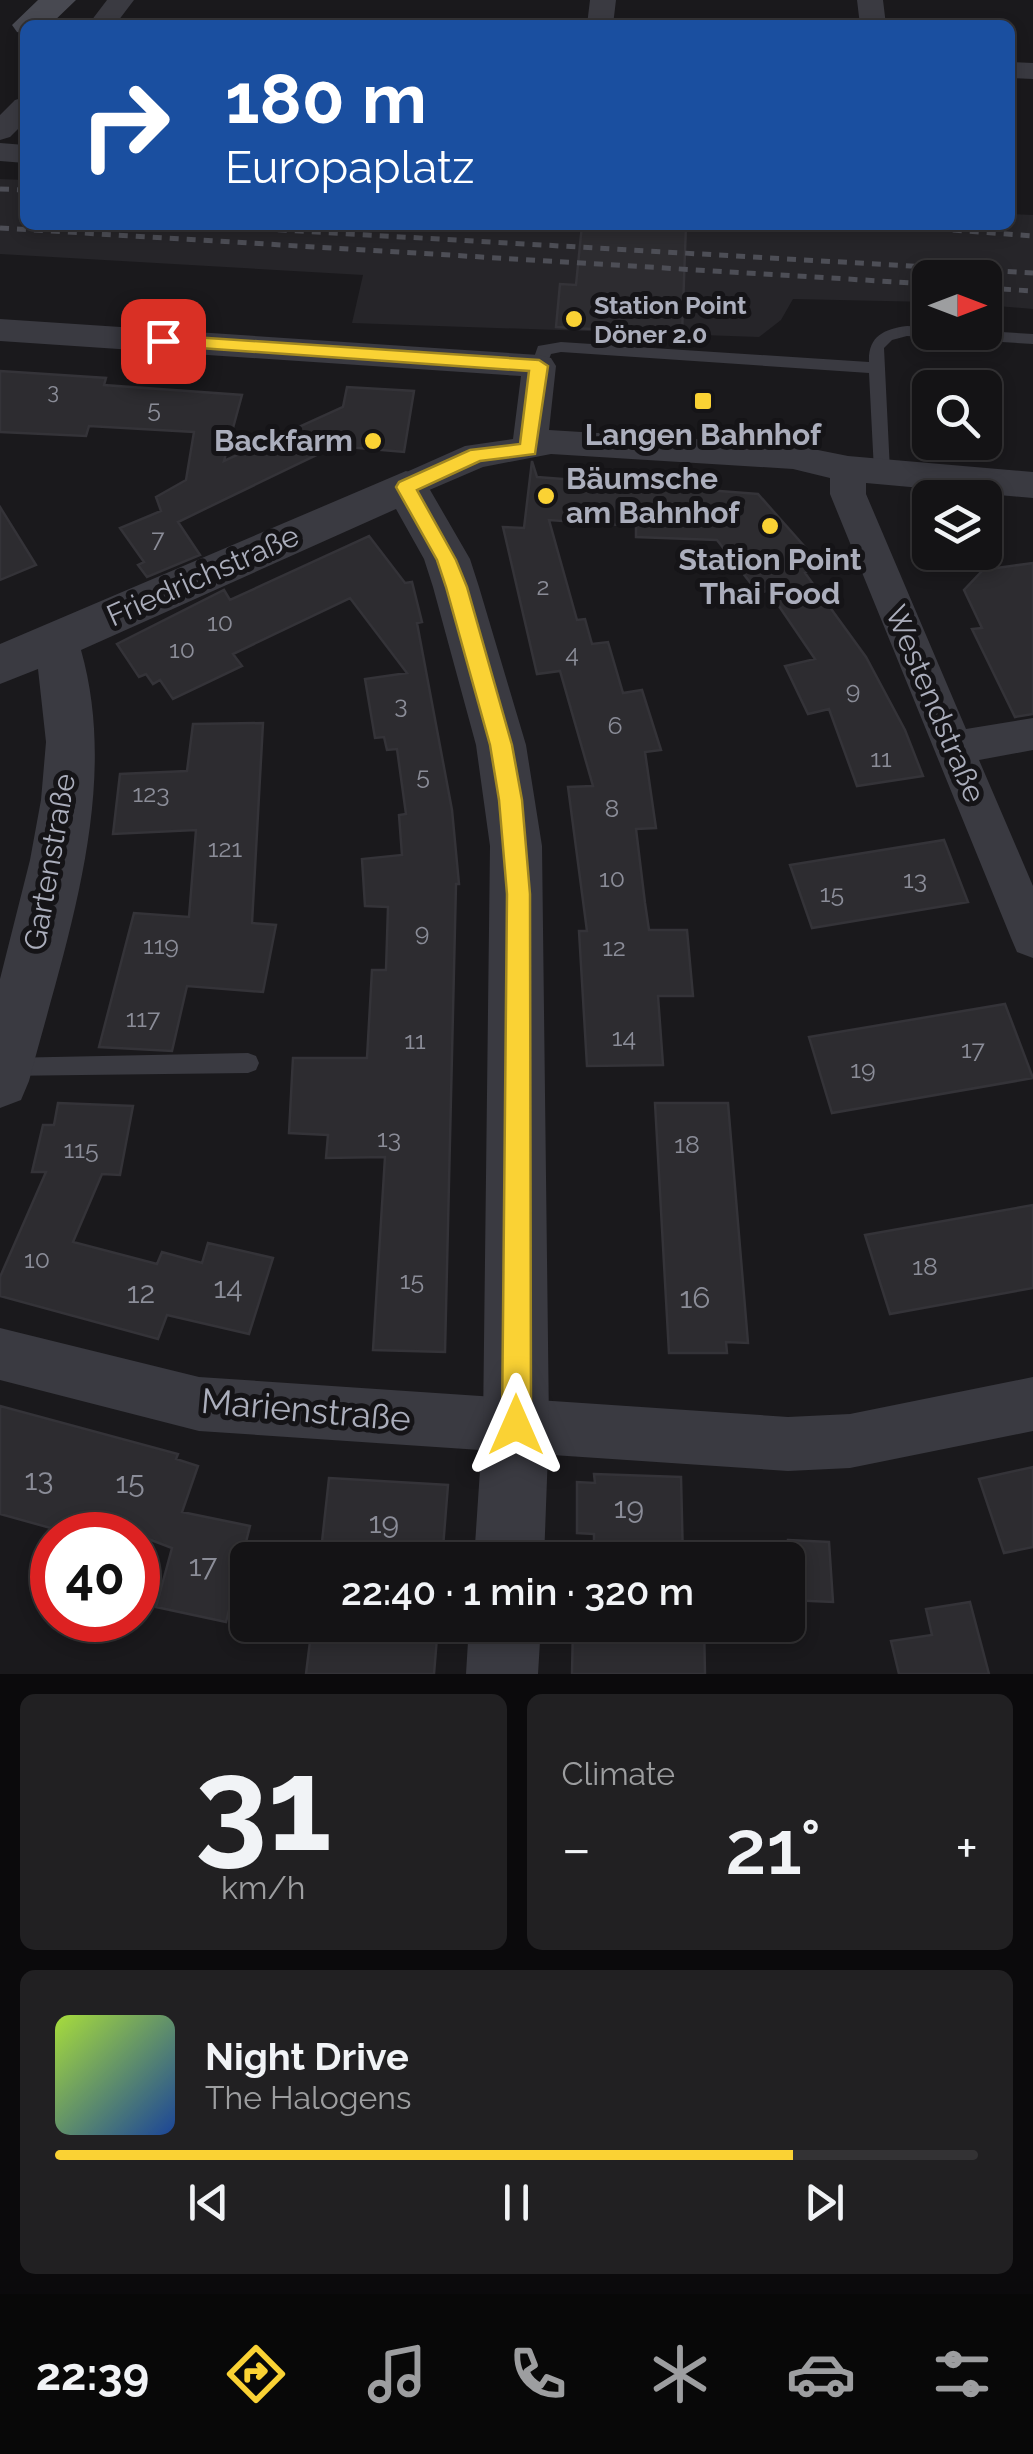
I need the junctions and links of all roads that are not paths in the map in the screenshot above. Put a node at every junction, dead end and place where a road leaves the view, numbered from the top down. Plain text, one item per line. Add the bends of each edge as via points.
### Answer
1 (58, 0) edge
2 (121, 0) edge
3 (34, 20) edge
4 (104, 20) edge
5 (20, 111) edge
6 (0, 130) edge
7 (0, 330) edge
8 (912, 331) edge
9 (1002, 337) edge
10 (1033, 339) edge
11 (539, 366) junction
12 (876, 368) junction
13 (528, 450) junction
14 (865, 470) junction
15 (1033, 484) edge
16 (406, 487) junction
17 (55, 640) junction
18 (0, 665) edge
19 (1033, 734) edge
20 (954, 748) junction
21 (1033, 938) edge
22 (248, 1063) dead end
23 (2, 1075) edge
24 (0, 1354) edge
25 (1033, 1404) edge
26 (516, 1425) junction
27 (509, 1542) edge
28 (504, 1642) edge
29 (502, 1674) edge

1 - 3 main road
2 - 4 street
5 - 6 street
7 - 11 street
8 - 12 lane via 882,338
9 - 10 lane
11 - 12 lane via 544,350 561,347
11 - 13 street
12 - 14 lane
13 - 14 street via 548,459 724,471
13 - 16 street via 477,455
14 - 15 street
14 - 20 street, Westendstraße via 848,494
16 - 17 street, Friedrichstraße
16 - 26 street via 456,587 510,800 518,894
17 - 18 street, Friedrichstraße
17 - 23 street, Gartenstraße via 69,706 66,784 47,896
19 - 20 street
20 - 21 street, Westendstraße
22 - 23 lane
24 - 26 street, Marienstraße via 199,1404
25 - 26 street, Marienstraße via 850,1441 788,1444
26 - 27 street
28 - 29 street

